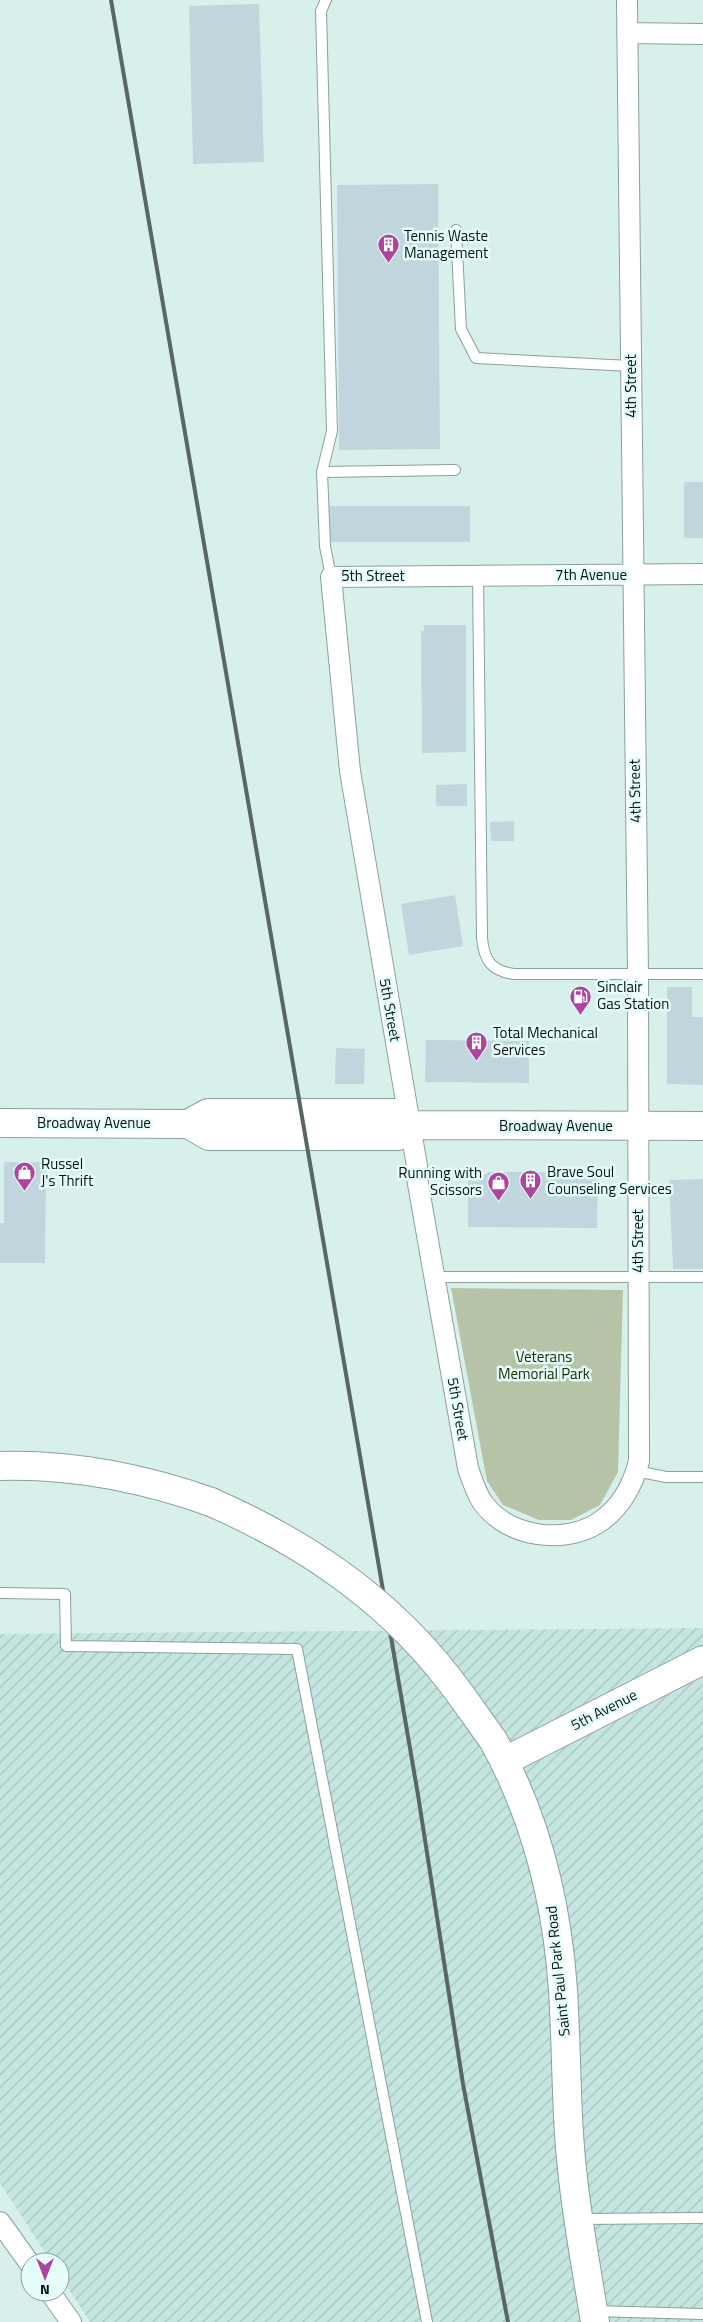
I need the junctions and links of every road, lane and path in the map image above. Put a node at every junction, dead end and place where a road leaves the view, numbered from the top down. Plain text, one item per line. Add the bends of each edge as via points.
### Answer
1 (326, 0) edge
2 (627, 0) edge
3 (627, 34) junction
4 (703, 34) edge
5 (456, 230) dead end
6 (631, 366) junction
7 (455, 470) dead end
8 (322, 472) junction
9 (632, 574) junction
10 (703, 574) edge
11 (478, 576) junction
12 (331, 577) junction
13 (703, 974) edge
14 (638, 975) junction
15 (0, 1123) edge
16 (410, 1125) junction
17 (638, 1126) junction
18 (703, 1126) edge
19 (434, 1277) junction
20 (703, 1277) edge
21 (638, 1278) junction
22 (0, 1466) edge
23 (636, 1472) junction
24 (703, 1476) edge
25 (556, 1536) joint
26 (0, 1594) edge
27 (703, 1660) edge
28 (499, 1751) junction
29 (703, 2218) edge
30 (579, 2219) junction
31 (0, 2222) edge
32 (21, 2252) edge
33 (57, 2302) edge
34 (703, 2314) edge
35 (594, 2317) edge
36 (71, 2322) edge
37 (427, 2322) edge

1 - 8 lane via 321,11 332,431
2 - 3 street, 4th Street
3 - 4 street
3 - 6 street, 4th Street
5 - 6 lane via 460,329 476,358
6 - 9 street, 4th Street
7 - 8 lane
8 - 12 lane via 325,546
9 - 10 street, 7th Avenue
9 - 11 street, 7th Avenue
9 - 14 street, 4th Street
11 - 12 street, 5th Street
11 - 14 lane via 482,938 485,956 492,968 514,974
12 - 16 street, 5th Street via 350,771
13 - 14 lane
14 - 17 street, 4th Street
15 - 16 street, Broadway Avenue via 188,1124 208,1113 396,1113
16 - 17 street, Broadway Avenue
16 - 19 street, 5th Street
17 - 18 street, Broadway Avenue
17 - 21 street, 4th Street
19 - 21 lane
19 - 25 street, 5th Street via 468,1468 474,1486 494,1515 511,1526
20 - 21 lane
21 - 23 street, 4th Street via 639,1461
22 - 28 street, Saint Paul Park Road, bridge via 90,1471 146,1482 211,1502 274,1531 307,1551 383,1608 428,1654 462,1696
23 - 24 lane via 666,1477
23 - 25 street, 4th Street via 626,1494 598,1523
26 - 37 lane via 65,1594 66,1646 297,1649
27 - 28 street, 5th Avenue
28 - 30 street, Saint Paul Park Road via 521,1797 539,1850 558,1934 569,2140
29 - 30 lane
30 - 35 street, Saint Paul Park Road
31 - 32 street
33 - 36 street
34 - 35 lane

